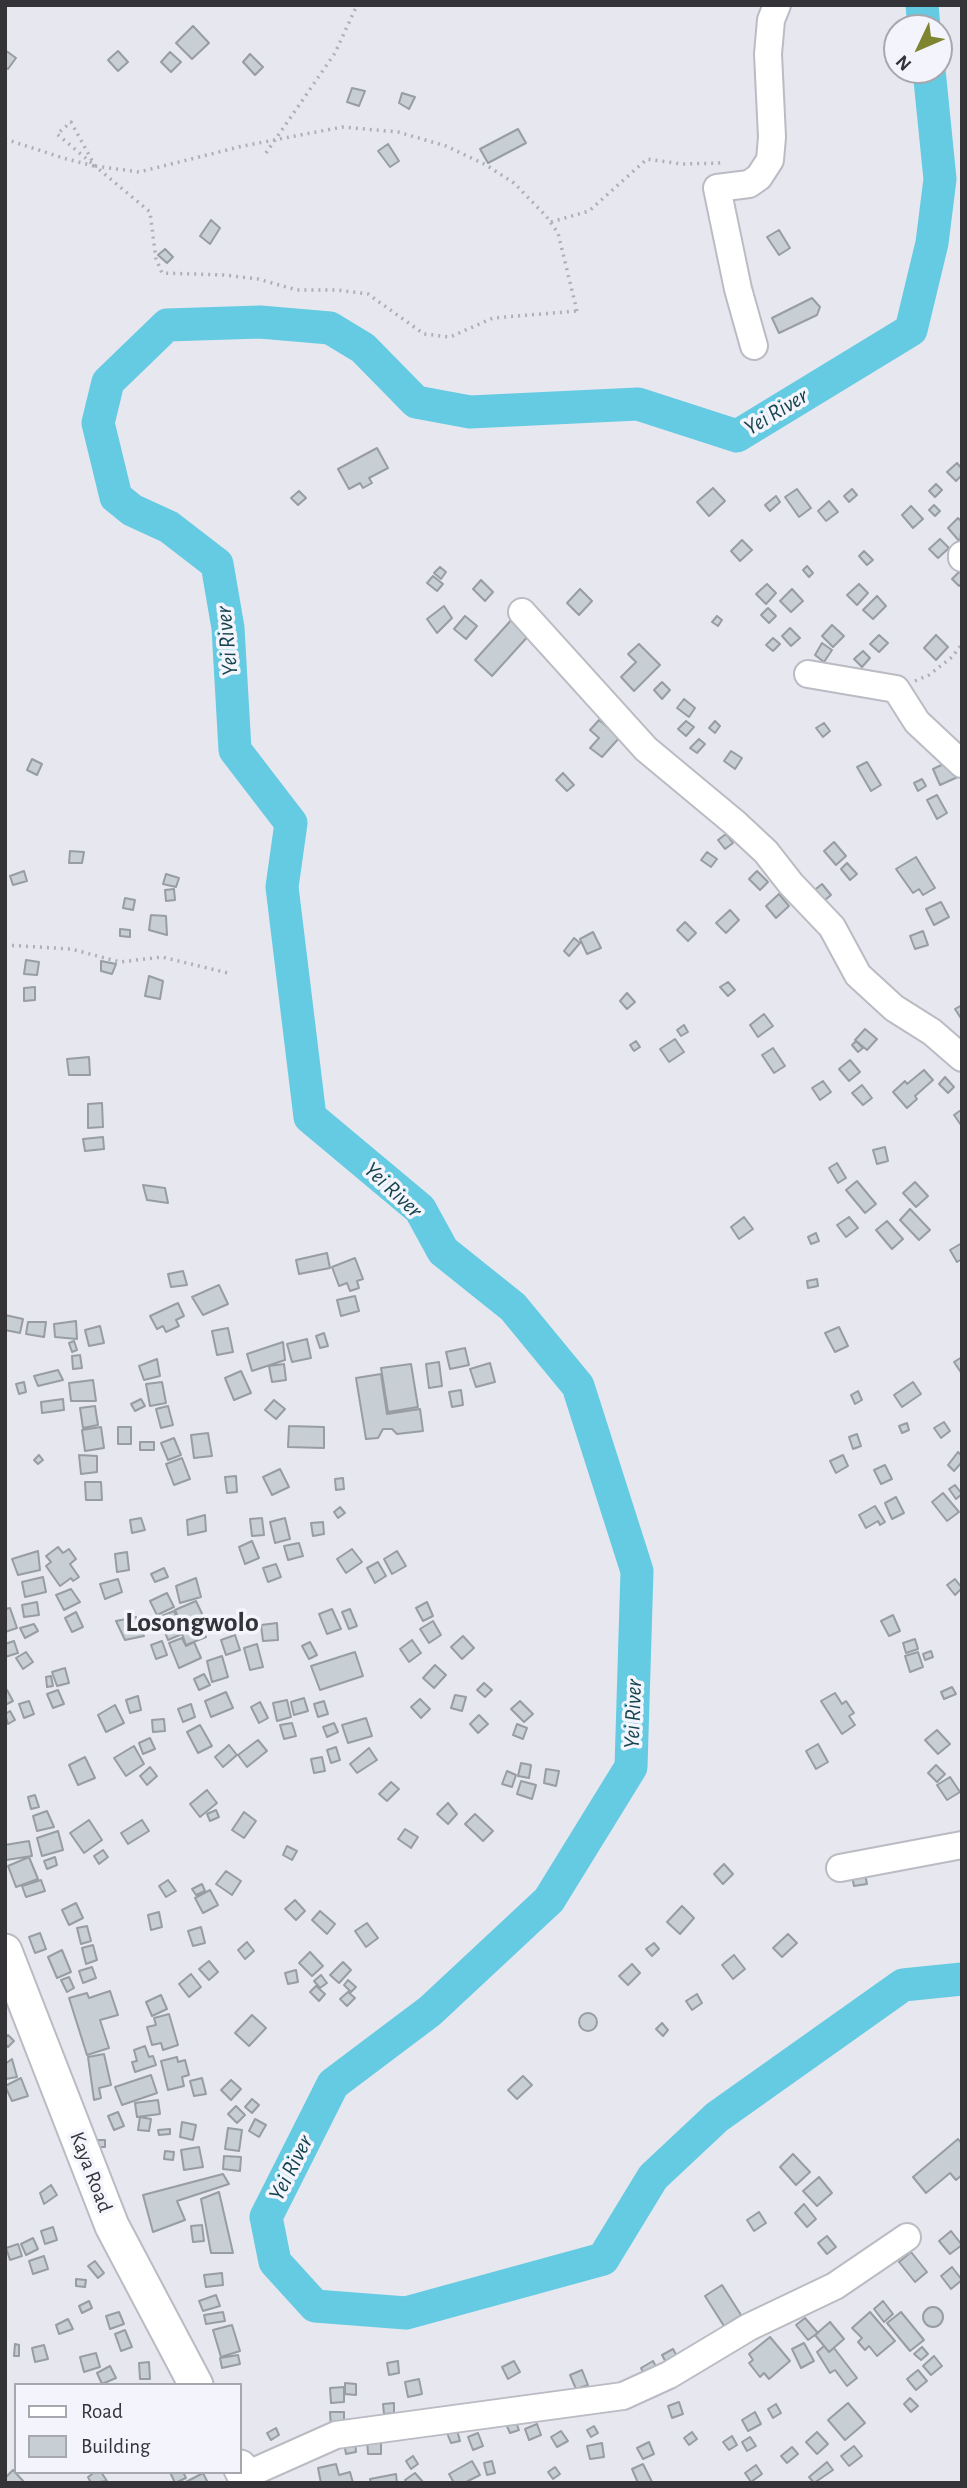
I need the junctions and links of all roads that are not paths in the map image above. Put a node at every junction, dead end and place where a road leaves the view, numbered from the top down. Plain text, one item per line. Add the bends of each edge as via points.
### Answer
1 (777, 5) edge
2 (754, 346) dead end
3 (522, 612) dead end
4 (808, 674) dead end
5 (962, 764) edge
6 (962, 1058) edge
7 (962, 1845) edge
8 (840, 1868) dead end
9 (5, 1951) edge
10 (907, 2237) dead end
11 (195, 2383) edge
12 (244, 2475) edge

1 - 2 street via 768,54 770,160 749,184 718,188
3 - 6 street via 646,749 766,852 832,927 858,975
4 - 5 street via 896,689 917,722
7 - 8 street
9 - 11 main road, Kaya Road via 112,2226
10 - 12 street via 835,2286 624,2396 336,2435

